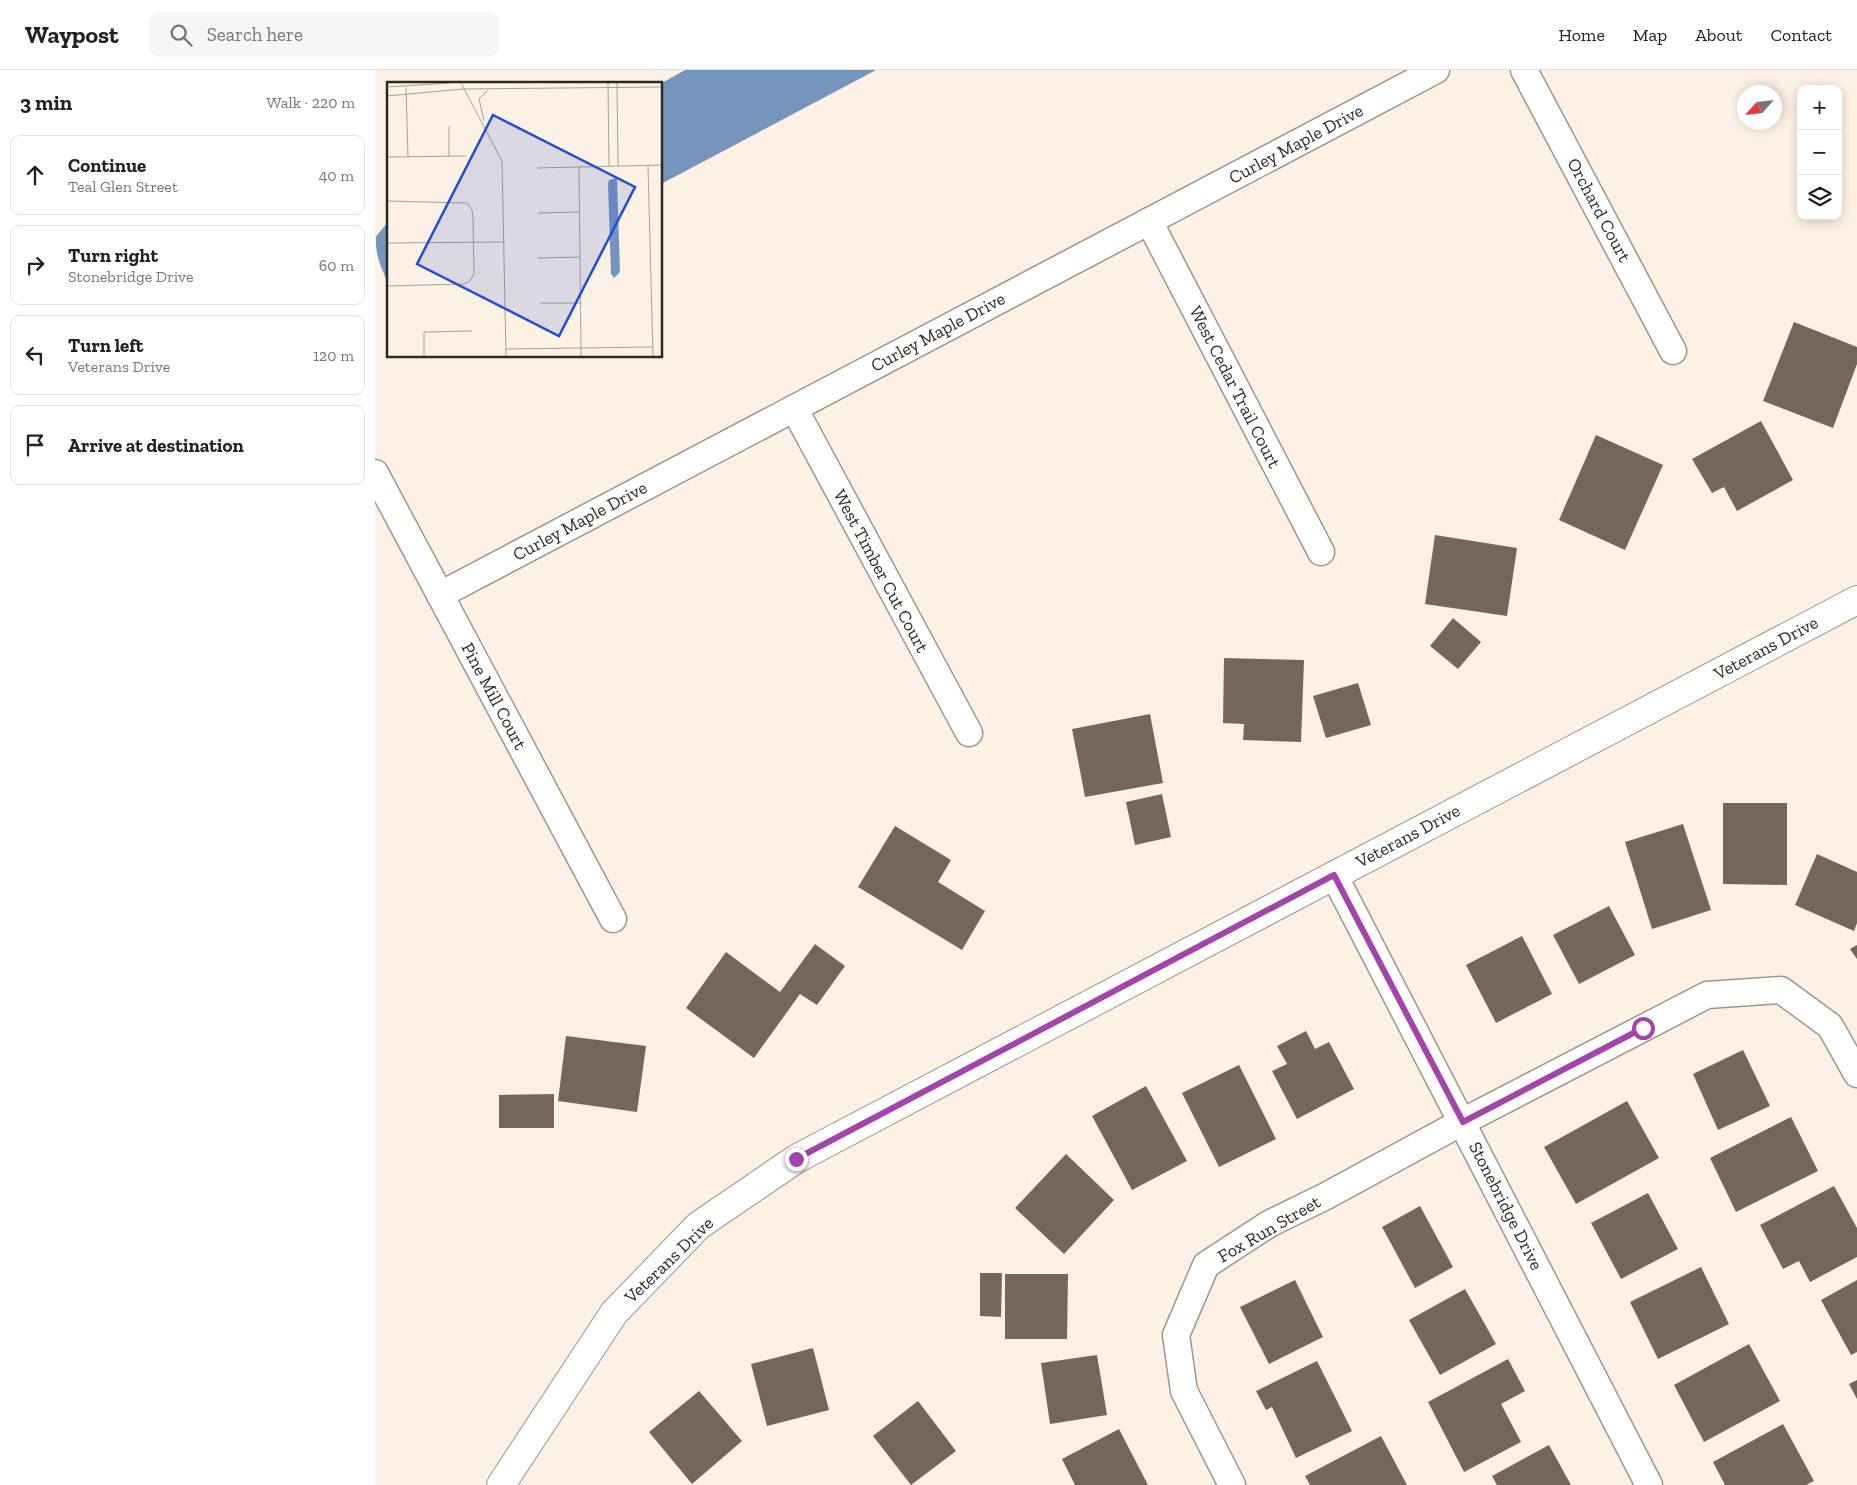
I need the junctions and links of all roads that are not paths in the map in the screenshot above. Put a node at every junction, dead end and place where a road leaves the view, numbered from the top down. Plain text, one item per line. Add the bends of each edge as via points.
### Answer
1 (1436, 70) edge
2 (1524, 70) edge
3 (1149, 221) junction
4 (1673, 350) dead end
5 (794, 408) junction
6 (375, 473) edge
7 (1321, 552) dead end
8 (440, 595) junction
9 (1857, 600) edge
10 (969, 733) dead end
11 (1334, 875) junction
12 (613, 919) dead end
13 (1857, 1074) edge
14 (1463, 1122) junction
15 (501, 1485) edge
16 (1232, 1485) edge
17 (1649, 1485) edge

1 - 3 street, Curley Maple Drive
2 - 4 street, Orchard Court
3 - 5 street, Curley Maple Drive
3 - 7 street, West Cedar Trail Court
5 - 8 street, Curley Maple Drive
5 - 10 street, West Timber Cut Court
6 - 8 street, Pine Mill Court
8 - 12 street, Pine Mill Court
9 - 11 street, Veterans Drive
11 - 14 street, Stonebridge Drive
11 - 15 street, Veterans Drive via 796,1159 698,1226 614,1313
13 - 14 street, Fox Run Street via 1830,1026 1781,990 1707,995
14 - 16 street, Fox Run Street via 1269,1224 1206,1265 1176,1335 1184,1391
14 - 17 street, Stonebridge Drive

